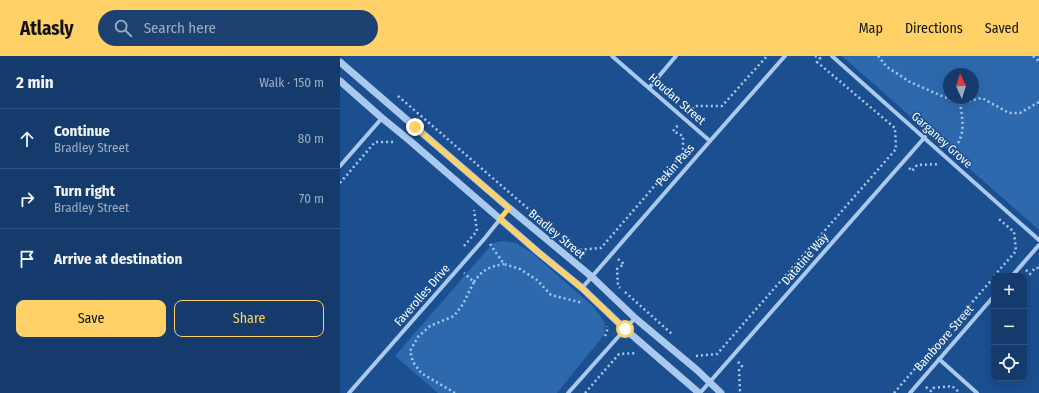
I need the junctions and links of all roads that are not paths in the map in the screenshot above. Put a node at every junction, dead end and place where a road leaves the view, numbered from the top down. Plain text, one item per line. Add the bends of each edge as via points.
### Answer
1 (612, 56) edge
2 (676, 56) edge
3 (785, 56) edge
4 (832, 56) edge
5 (340, 62) edge
6 (340, 81) edge
7 (649, 88) junction
8 (382, 118) junction
9 (925, 137) junction
10 (710, 141) junction
11 (340, 166) edge
12 (509, 208) junction
13 (500, 219) junction
14 (1039, 240) edge
15 (1039, 245) edge
16 (1015, 273) edge
17 (592, 277) junction
18 (582, 288) junction
19 (991, 299) edge
20 (635, 318) junction
21 (625, 329) junction
22 (939, 359) junction
23 (710, 382) junction
24 (349, 393) edge
25 (568, 393) edge
26 (699, 393) edge
27 (721, 393) edge
28 (910, 393) edge
29 (977, 393) edge

1 - 7 street, Houdan Street
2 - 7 street
3 - 10 street, Pekin Pass
4 - 9 street, Garganey Grove
5 - 12 street, Bradley Street
6 - 8 street
7 - 10 street, Houdan Street
8 - 11 street
8 - 13 street
9 - 14 street, Garganey Grove
9 - 23 street, Datatine Way
10 - 17 street, Pekin Pass
12 - 13 street, Faverolles Drive
12 - 17 street, Bradley Street
13 - 18 street
13 - 24 street, Faverolles Drive
15 - 16 street
17 - 18 street, Pekin Pass
17 - 20 street, Bradley Street
18 - 21 street
19 - 22 street, Bamboore Street
20 - 21 street
20 - 23 street, Bradley Street
21 - 25 street
21 - 26 street
22 - 28 street, Bamboore Street
22 - 29 street
23 - 26 street, Datatine Way
23 - 27 street, Bradley Street

